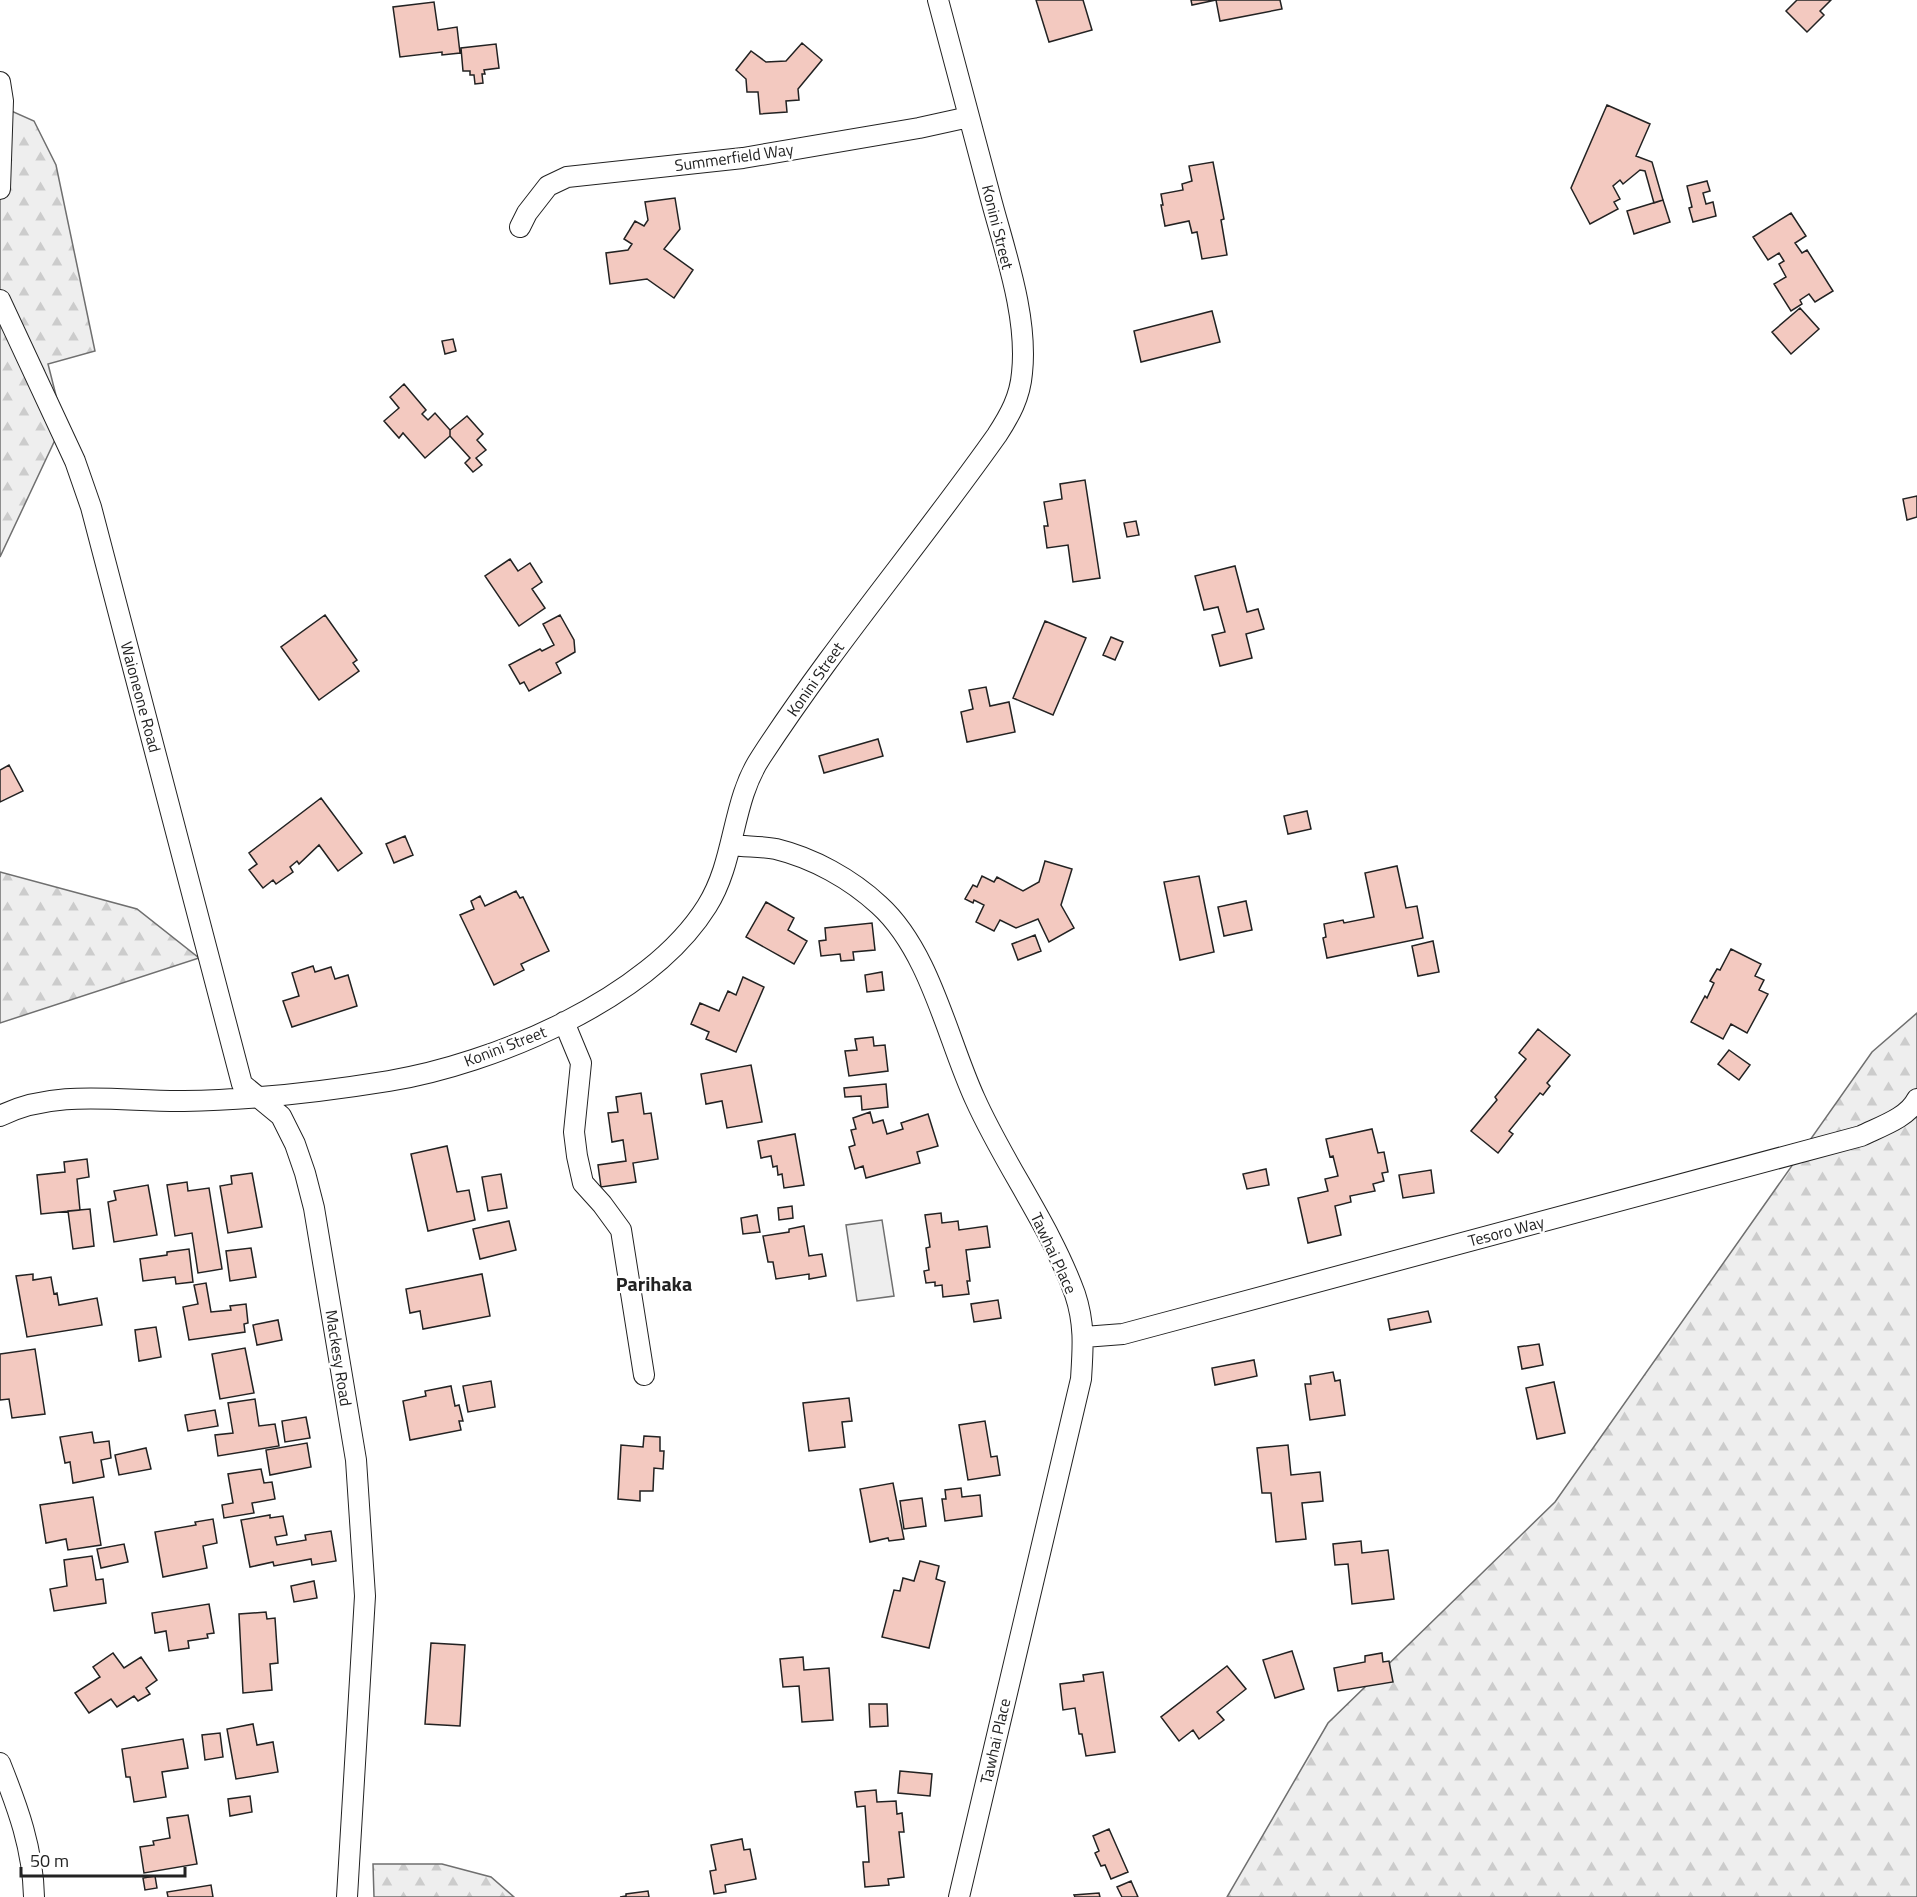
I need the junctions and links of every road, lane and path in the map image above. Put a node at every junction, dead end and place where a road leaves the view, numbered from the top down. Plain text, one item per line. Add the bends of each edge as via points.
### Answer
1 (938, 0) edge
2 (0, 82) edge
3 (969, 117) junction
4 (0, 189) edge
5 (520, 227) dead end
6 (0, 300) edge
7 (731, 845) junction
8 (564, 1022) junction
9 (259, 1097) junction
10 (1917, 1099) edge
11 (0, 1116) edge
12 (1084, 1337) junction
13 (644, 1376) dead end
14 (0, 1763) edge
15 (34, 1897) edge
16 (347, 1897) edge
17 (959, 1897) edge

1 - 3 street, Konini Street
2 - 4 street
3 - 5 street, Summerfield Way via 743,158 567,177 548,186
3 - 7 street, Konini Street via 1019,311 1023,371 1014,408 977,464 839,644 758,760 745,786
6 - 9 street, Waioneone Road via 75,461 91,507 242,1083
7 - 8 street, Konini Street via 707,906 666,954 626,987
7 - 12 street, Tawhai Place via 774,849 803,857 847,880 880,905 900,928 920,961 975,1100 1061,1259 1076,1296
8 - 9 street, Konini Street via 477,1059 406,1078
8 - 13 street via 581,1063 574,1132 583,1183 621,1230
9 - 11 street via 58,1100 21,1106
9 - 16 street, Mackesy Road via 280,1116 305,1173 356,1460 365,1596
10 - 12 street, Tesoro Way via 1890,1123 1861,1136 1123,1334
12 - 17 street, Tawhai Place via 1081,1379
14 - 15 street via 28,1839

